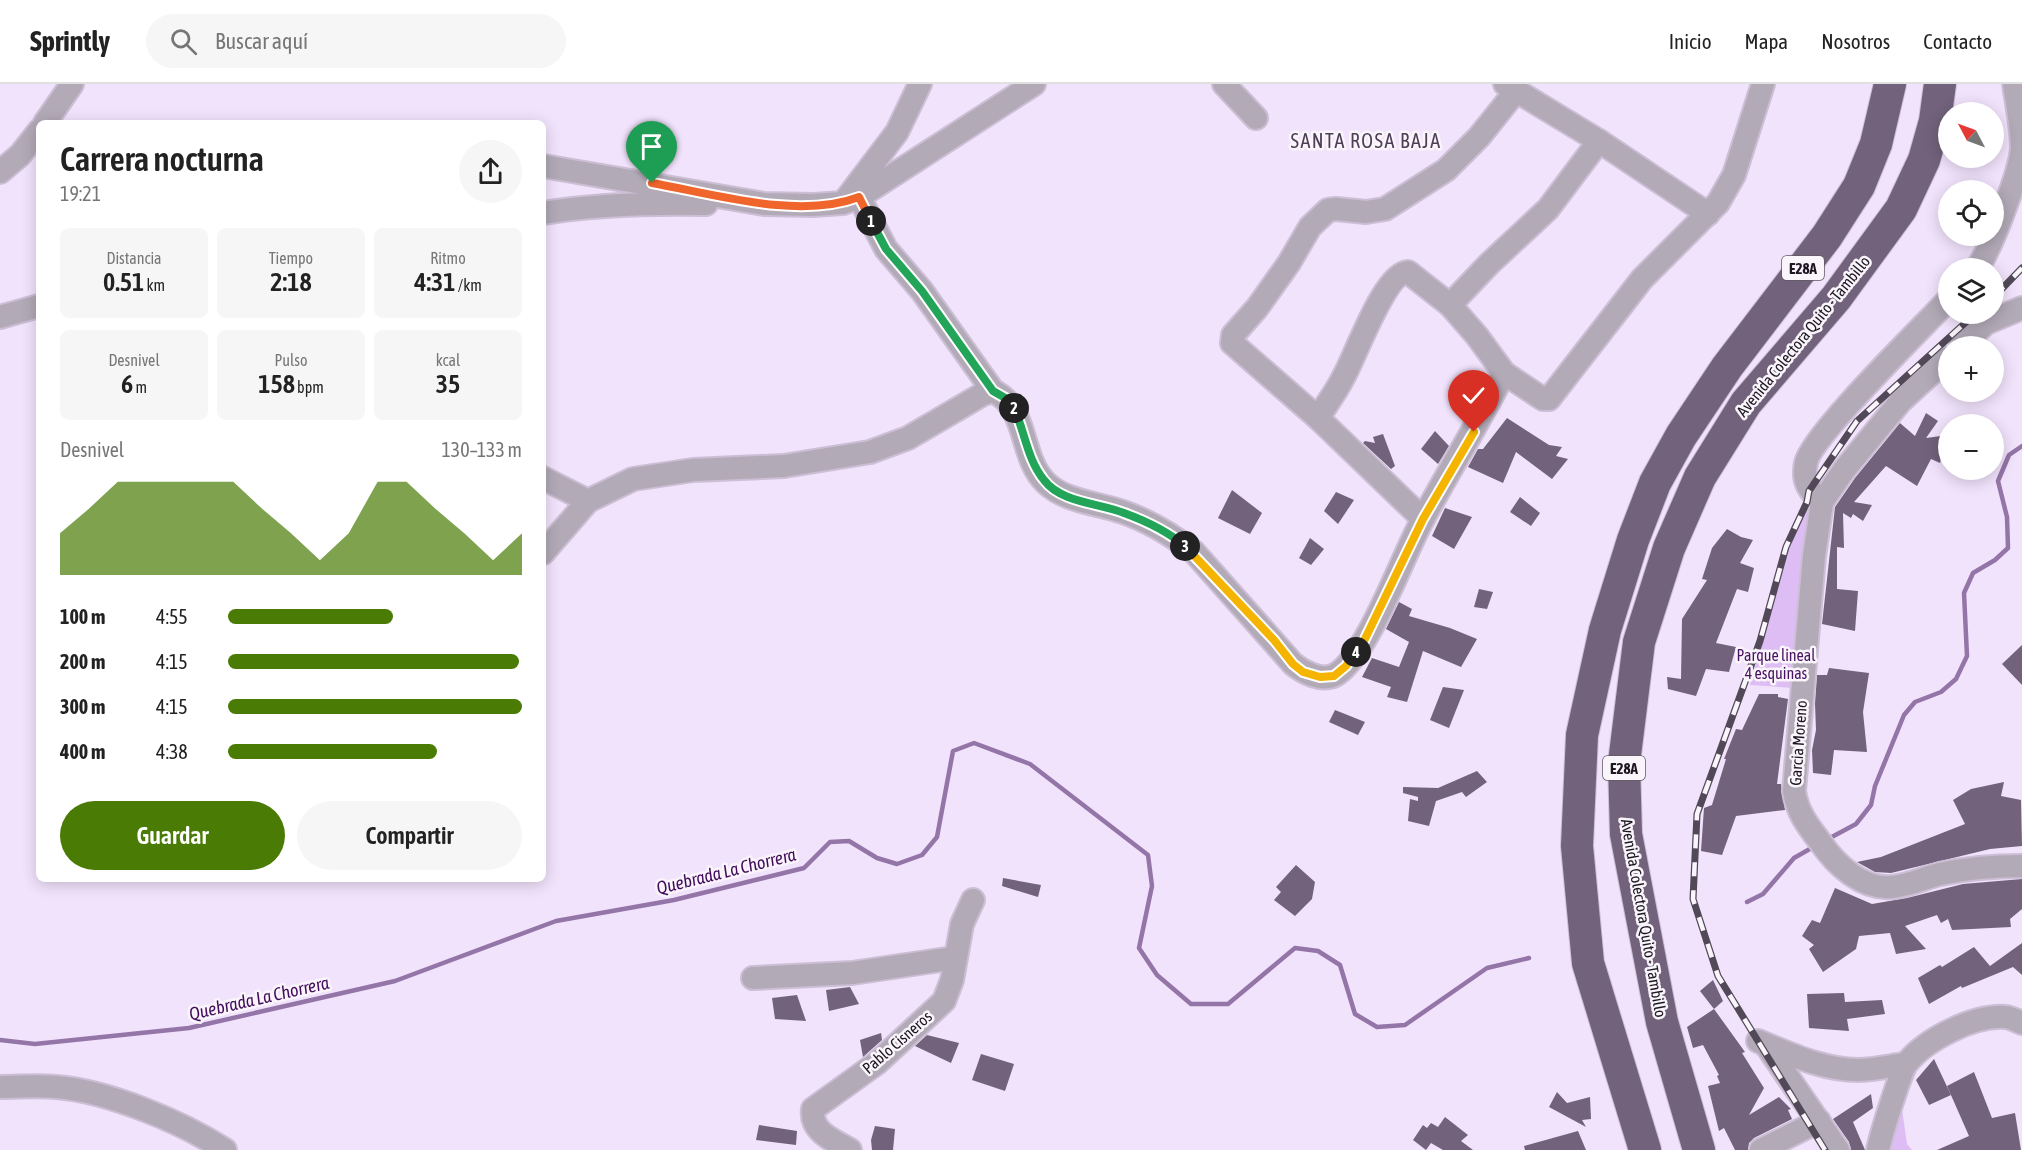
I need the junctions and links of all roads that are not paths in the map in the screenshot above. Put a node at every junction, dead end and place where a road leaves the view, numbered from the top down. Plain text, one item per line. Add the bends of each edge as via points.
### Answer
1 (72, 84) edge
2 (920, 84) edge
3 (1034, 84) edge
4 (1224, 84) edge
5 (1763, 84) edge
6 (1890, 84) edge
7 (1940, 84) edge
8 (2014, 84) edge
9 (1510, 87) edge
10 (1256, 118) dead end
11 (47, 120) edge
12 (36, 135) edge
13 (1599, 141) junction
14 (546, 167) edge
15 (0, 172) edge
16 (851, 200) junction
17 (764, 204) junction
18 (546, 213) edge
19 (1708, 214) junction
20 (1983, 258) edge
21 (1450, 304) junction
22 (36, 307) edge
23 (2022, 308) edge
24 (1938, 311) edge
25 (0, 317) edge
26 (1972, 336) edge
27 (1938, 367) edge
28 (1504, 373) junction
29 (993, 391) junction
30 (1318, 418) junction
31 (546, 480) edge
32 (588, 501) junction
33 (1822, 502) junction
34 (1423, 519) junction
35 (546, 550) edge
36 (2022, 866) edge
37 (973, 900) dead end
38 (954, 958) junction
39 (753, 978) dead end
40 (2022, 1023) edge
41 (1905, 1064) junction
42 (0, 1086) edge
43 (1819, 1121) junction
44 (225, 1150) edge
45 (850, 1150) edge
46 (1645, 1150) edge
47 (1699, 1150) edge
48 (1761, 1150) edge
49 (1838, 1150) edge
50 (1878, 1150) edge

1 - 11 street
2 - 16 street via 897,132
3 - 16 street
4 - 10 street
5 - 19 street via 1734,176
6 - 46 highway, E28A via 1876,144 1859,186 1827,236 1727,368 1654,483 1605,630 1582,735 1577,846 1588,963
7 - 47 highway, Avenida Colectora Quito - Tambillo / E28A via 1924,160 1901,209 1836,298 1746,403 1701,477 1669,548 1638,642 1624,763 1626,834 1662,1022
8 - 20 street via 2022,139 2020,162
9 - 13 street
9 - 30 street via 1479,138 1437,176 1385,209 1328,210 1310,227 1264,299 1233,335 1232,343
12 - 15 street
13 - 19 street
13 - 21 street via 1548,209
14 - 17 street
16 - 17 street via 813,205
16 - 29 street
17 - 18 street via 600,205
19 - 28 street via 1642,279 1549,399
21 - 28 street
21 - 30 street via 1408,272 1396,278
22 - 25 street
23 - 26 street via 1986,323
24 - 33 street via 1834,421 1806,460 1809,491
27 - 33 street, Garcia Moreno via 1900,402
28 - 34 street
29 - 32 street via 908,438 870,452 784,466 693,470 633,479
29 - 34 street via 1015,409 1032,462 1045,482 1060,493 1123,512 1176,538 1194,552 1303,672 1334,676 1346,666 1363,643
30 - 34 street
31 - 32 street
32 - 35 street
33 - 36 street, Garcia Moreno via 1798,729 1794,791 1797,808 1826,851 1853,876 1871,884 1890,888 1991,866
37 - 38 street, Pablo Cisneros
38 - 39 street via 852,973
38 - 45 street, Pablo Cisneros via 952,980 944,1001 876,1063 813,1109 812,1119 819,1131
40 - 41 street via 2006,1017 1981,1019 1950,1031
41 - 43 street via 1859,1071 1840,1069 1815,1064 1762,1042
41 - 50 street
42 - 44 street via 57,1087 118,1100 201,1134
43 - 48 street
43 - 49 street

